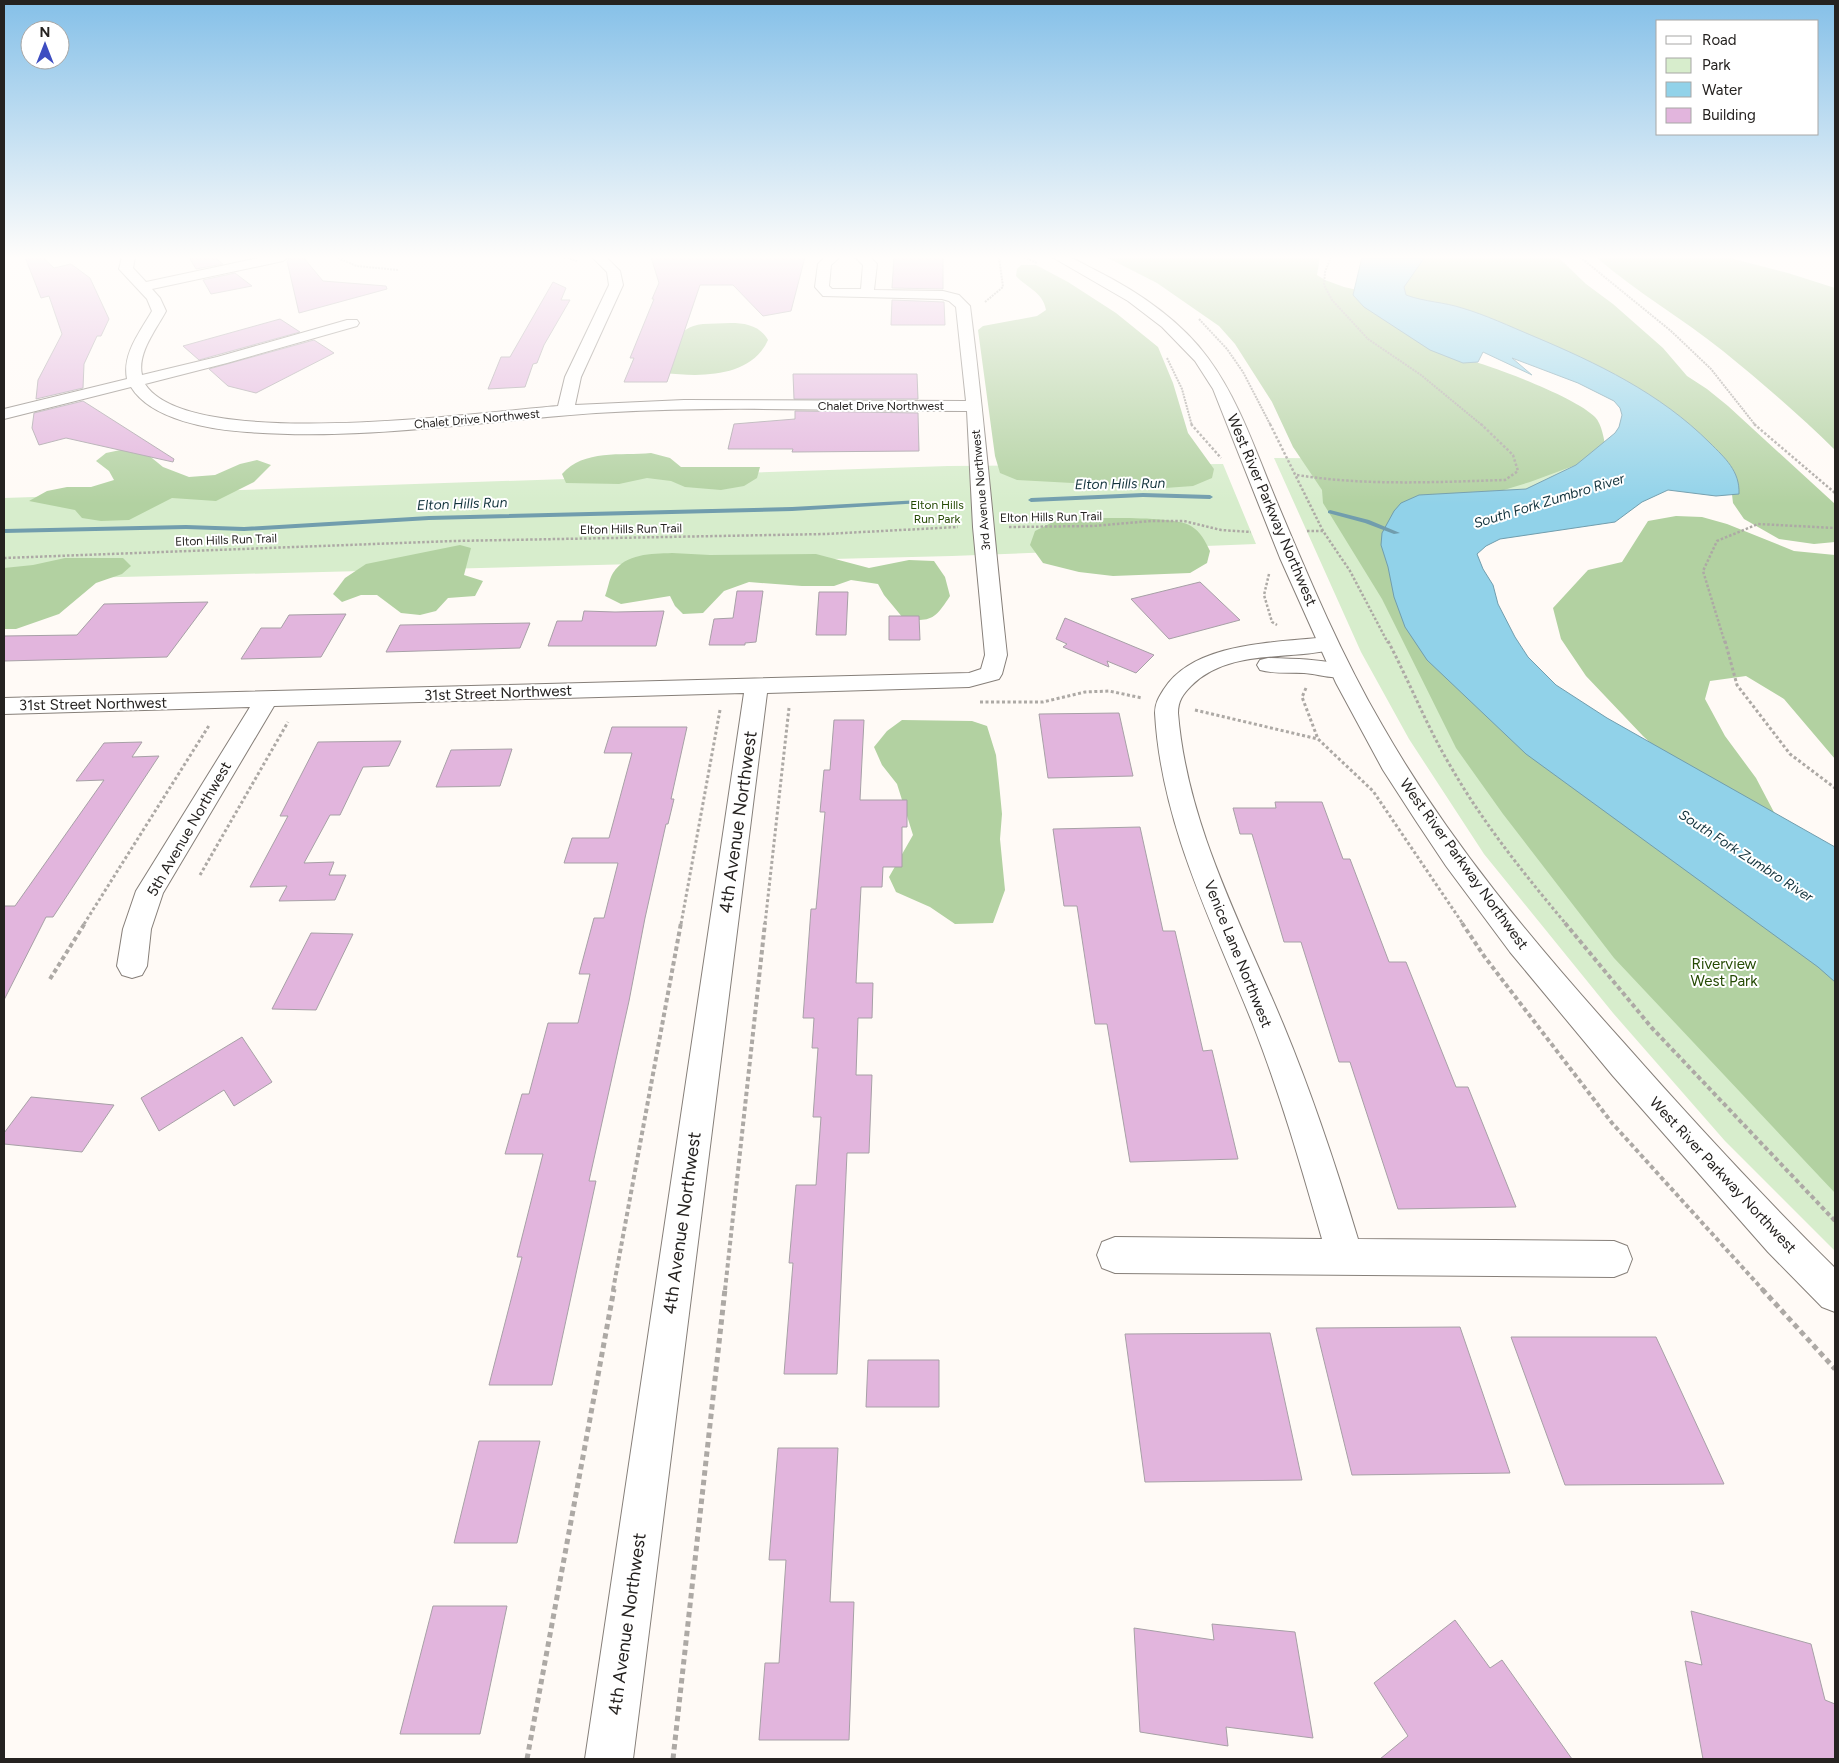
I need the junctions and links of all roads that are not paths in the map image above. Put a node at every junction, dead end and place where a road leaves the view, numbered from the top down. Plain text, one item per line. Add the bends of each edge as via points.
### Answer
1 (142, 339) edge
2 (297, 339) edge
3 (591, 339) edge
4 (967, 339) edge
5 (1182, 339) edge
6 (137, 382) junction
7 (974, 406) junction
8 (565, 412) junction
9 (4, 414) edge
10 (1327, 644) junction
11 (1209, 665) junction
12 (1340, 671) junction
13 (990, 674) joint
14 (756, 687) junction
15 (266, 700) junction
16 (4, 706) edge
17 (132, 966) dead end
18 (1116, 1255) dead end
19 (1345, 1256) junction
20 (1614, 1259) dead end
21 (1835, 1294) edge
22 (608, 1759) edge

1 - 6 street via 134,373
2 - 6 street
3 - 8 street via 573,377
4 - 7 street, 3rd Avenue Northwest
5 - 10 street, West River Parkway Northwest via 1221,389
6 - 8 street, Chalet Drive Northwest via 141,390 165,408 188,417 260,428 352,428
6 - 9 street
7 - 8 street, Chalet Drive Northwest via 680,405
7 - 13 street, 3rd Avenue Northwest via 996,655
10 - 11 street, Venice Lane Northwest via 1238,654
10 - 12 street, West River Parkway Northwest
11 - 12 street, Venice Lane Northwest via 1306,666
11 - 19 street, Venice Lane Northwest via 1192,672 1177,687 1168,704 1172,753 1185,818 1289,1078
12 - 21 street, West River Parkway Northwest via 1412,797 1548,980 1665,1113
13 - 14 street, 31st Street Northwest via 969,680
14 - 15 street, 31st Street Northwest
14 - 22 street, 4th Avenue Northwest
15 - 16 street, 31st Street Northwest
15 - 17 street, 5th Avenue Northwest via 150,891 136,929
18 - 19 street
19 - 20 street

